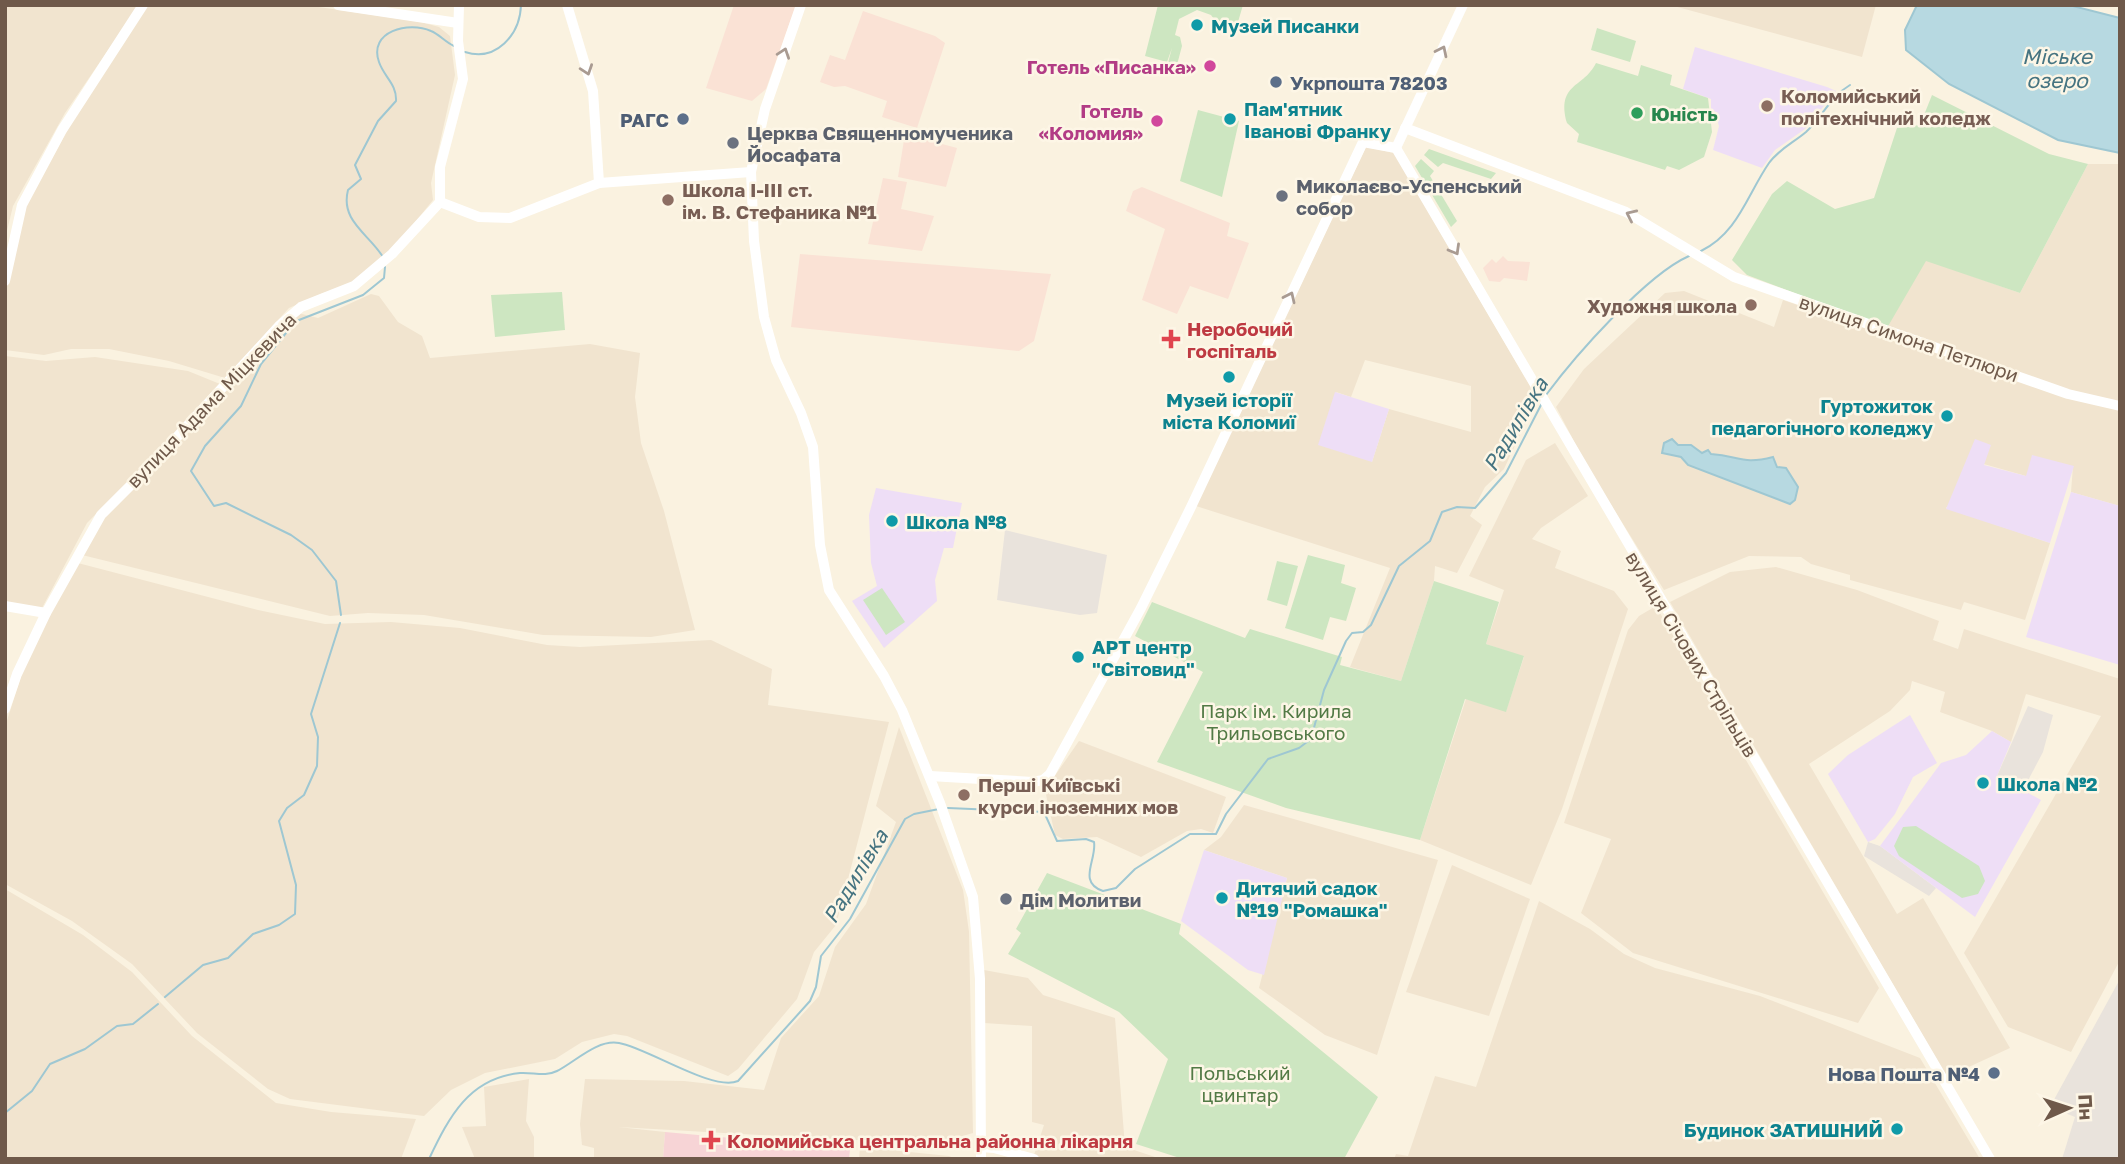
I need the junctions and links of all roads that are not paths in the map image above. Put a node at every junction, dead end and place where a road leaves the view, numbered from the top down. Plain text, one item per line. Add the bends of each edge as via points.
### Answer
1 (143, 5) edge
2 (338, 5) edge
3 (459, 5) edge
4 (567, 5) edge
5 (801, 5) edge
6 (1464, 5) edge
7 (458, 23) junction
8 (1405, 128) junction
9 (1396, 148) junction
10 (751, 172) junction
11 (599, 183) junction
12 (440, 202) junction
13 (5, 281) edge
14 (2120, 407) edge
15 (5, 606) edge
16 (46, 613) junction
17 (5, 687) edge
18 (7, 704) edge
19 (930, 776) junction
20 (981, 1147) junction
21 (981, 1159) edge
22 (1034, 1159) edge
23 (1990, 1159) edge

1 - 13 street via 62,130 22,205
2 - 7 street
3 - 7 street
4 -> 11 street via 593,92
10 -> 5 street via 768,100
8 -> 6 street
7 - 12 street via 463,79 440,167
8 - 9 street
14 -> 8 street, вулиця Симона Петлюри via 2068,394 1734,277 1626,212
19 -> 9 street via 1033,782 1050,774 1141,608 1363,142
9 -> 23 street, вулиця Січових Стрільців
10 - 11 street
10 - 19 street via 764,317 776,360 813,447 820,545 828,586 887,680
11 - 12 street via 510,218 479,217
12 - 16 street, вулиця Адама Міцкевича via 392,254 354,286 299,308 265,340 164,452 100,514
15 - 16 street
16 - 18 street, вулиця Адама Міцкевича
17 - 18 street
19 - 20 street via 976,911
20 - 21 street
20 - 22 street

